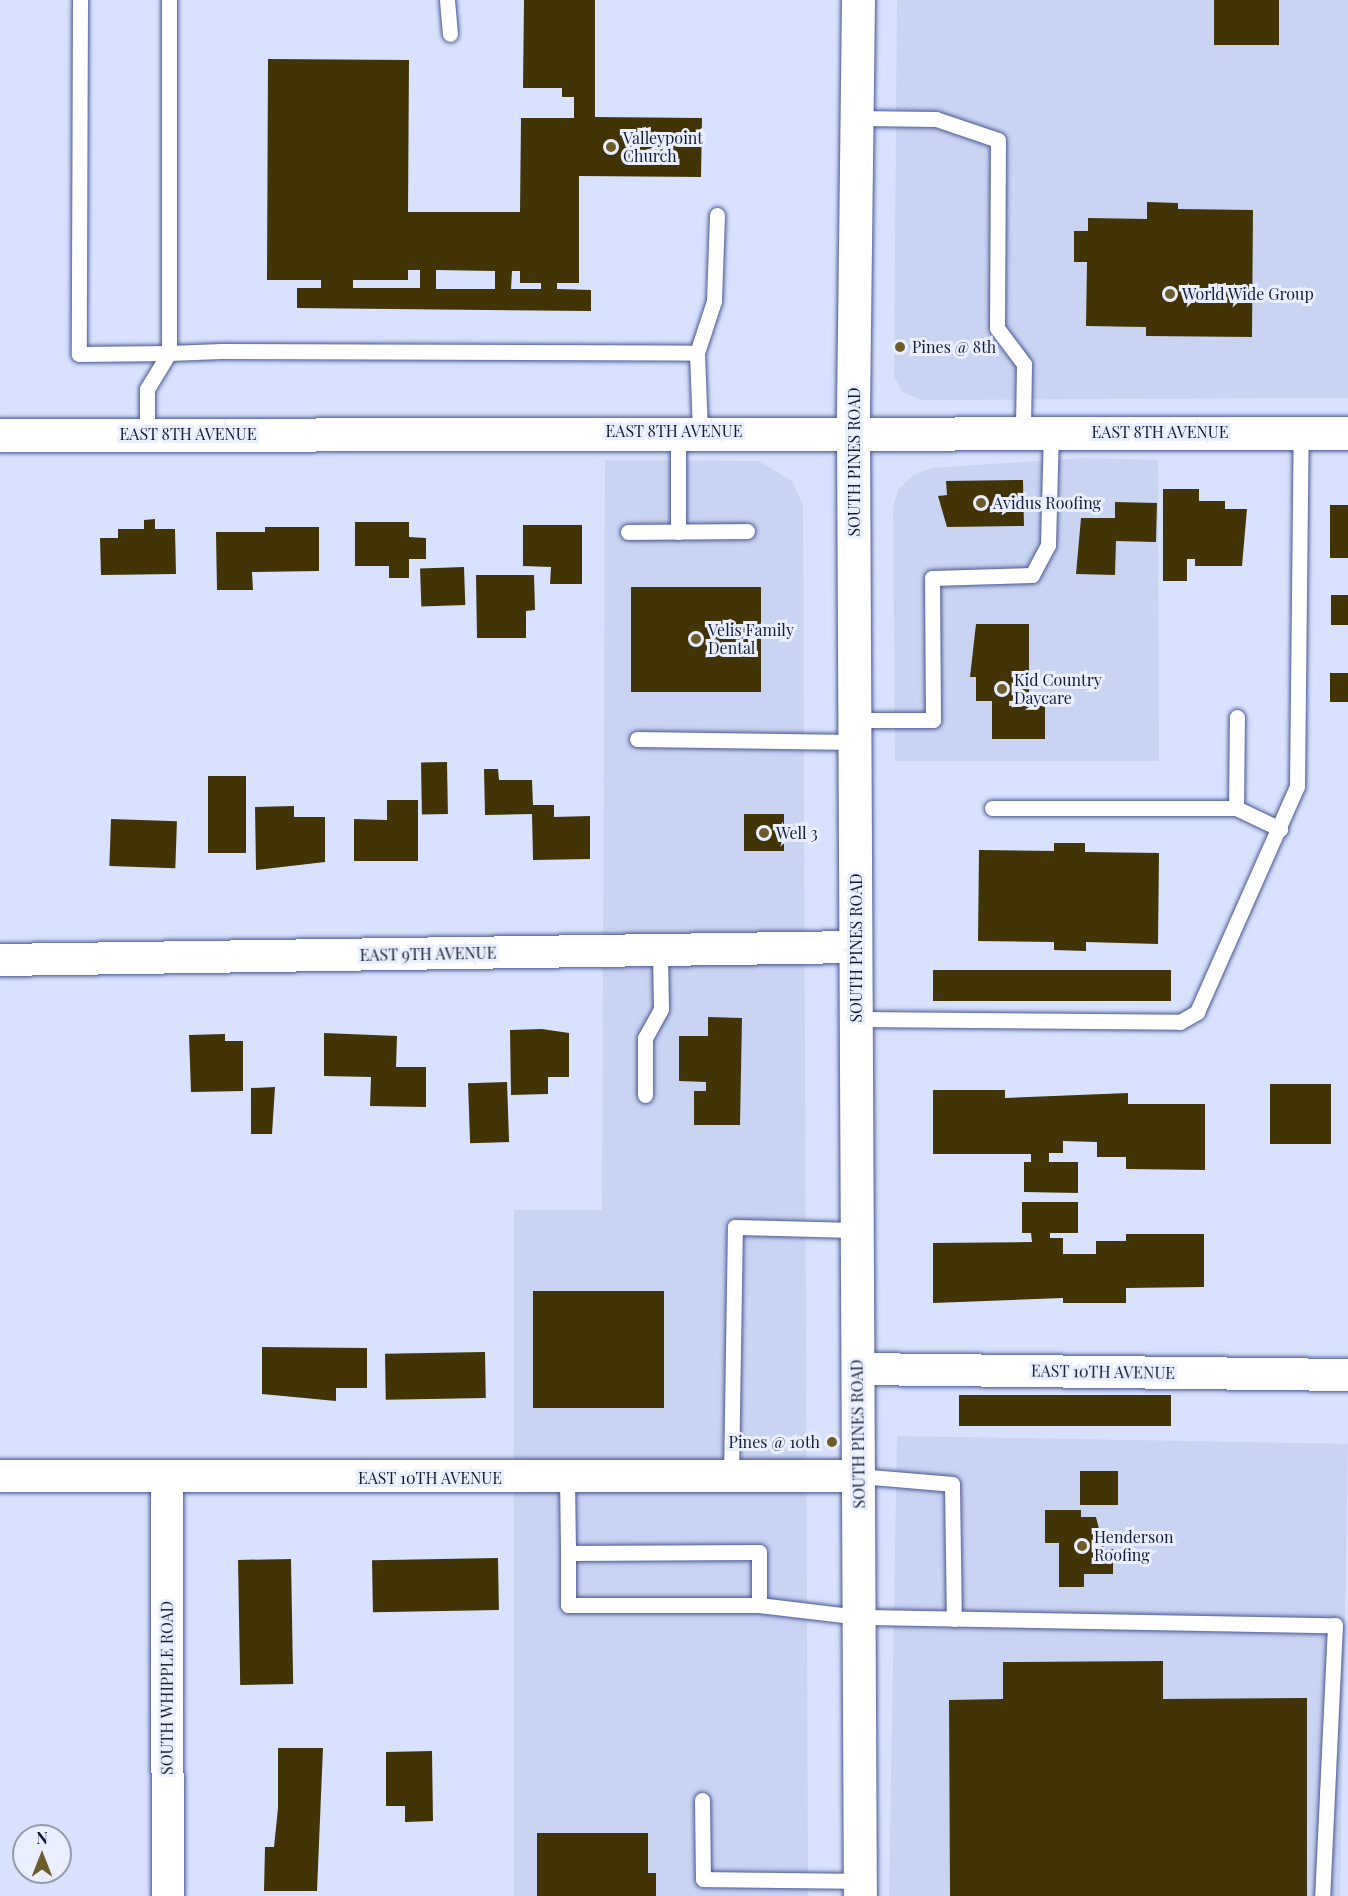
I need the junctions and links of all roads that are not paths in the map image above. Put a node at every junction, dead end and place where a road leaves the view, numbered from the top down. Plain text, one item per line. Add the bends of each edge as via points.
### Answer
1 (80, 0) edge
2 (169, 0) edge
3 (447, 0) edge
4 (858, 0) edge
5 (450, 34) dead end
6 (856, 118) junction
7 (717, 215) dead end
8 (169, 353) junction
9 (697, 353) junction
10 (689, 431) junction
11 (853, 431) junction
12 (1037, 432) junction
13 (1301, 433) junction
14 (1348, 433) edge
15 (147, 434) junction
16 (0, 435) edge
17 (747, 531) dead end
18 (628, 532) dead end
19 (678, 532) junction
20 (1237, 717) dead end
21 (855, 731) junction
22 (637, 739) dead end
23 (992, 808) dead end
24 (1236, 808) junction
25 (1280, 829) junction
26 (856, 947) junction
27 (660, 950) junction
28 (0, 960) edge
29 (857, 1019) junction
30 (645, 1095) dead end
31 (857, 1230) junction
32 (858, 1369) junction
33 (1348, 1375) edge
34 (0, 1476) edge
35 (859, 1476) junction
36 (731, 1477) junction
37 (567, 1478) junction
38 (167, 1480) junction
39 (568, 1553) junction
40 (759, 1605) junction
41 (860, 1617) junction
42 (954, 1618) junction
43 (702, 1800) dead end
44 (860, 1888) edge
45 (168, 1896) edge
46 (1322, 1896) edge

1 - 8 lane via 79,354
2 - 8 lane
3 - 5 lane
4 - 6 main road, SOUTH PINES ROAD
6 - 11 main road, SOUTH PINES ROAD
6 - 12 lane via 936,119 998,140 997,328 1024,364
7 - 9 lane via 714,301 710,328
8 - 9 lane
8 - 15 lane via 147,389
9 - 10 lane
10 - 11 main road, EAST 8TH AVENUE
10 - 15 main road, EAST 8TH AVENUE
10 - 19 lane
11 - 12 main road, EAST 8TH AVENUE
11 - 21 main road, SOUTH PINES ROAD
12 - 13 main road, EAST 8TH AVENUE
12 - 21 lane via 1048,545 1032,576 932,578 933,720
13 - 14 main road, EAST 8TH AVENUE
13 - 25 lane via 1300,768
15 - 16 main road, EAST 8TH AVENUE
17 - 19 lane
18 - 19 lane
20 - 24 lane
21 - 22 lane
21 - 26 main road, SOUTH PINES ROAD
23 - 24 lane
24 - 25 lane
25 - 29 lane via 1190,1019
26 - 27 street, EAST 9TH AVENUE
26 - 29 main road, SOUTH PINES ROAD
27 - 28 street, EAST 9TH AVENUE
27 - 30 lane via 661,1009 645,1038
29 - 31 main road, SOUTH PINES ROAD
31 - 32 main road, SOUTH PINES ROAD
31 - 36 lane via 735,1227
32 - 33 street, EAST 10TH AVENUE
32 - 35 main road, SOUTH PINES ROAD
34 - 38 street, EAST 10TH AVENUE
35 - 36 street, EAST 10TH AVENUE
35 - 41 main road, SOUTH PINES ROAD
35 - 42 lane via 952,1484
36 - 37 street, EAST 10TH AVENUE
37 - 38 street, EAST 10TH AVENUE
37 - 39 lane
38 - 45 street, SOUTH WHIPPLE ROAD
39 - 40 lane via 568,1605
39 - 40 lane via 759,1552
40 - 41 lane
41 - 42 lane
41 - 44 main road, SOUTH PINES ROAD
42 - 46 lane via 1335,1624
43 - 44 lane via 703,1879

